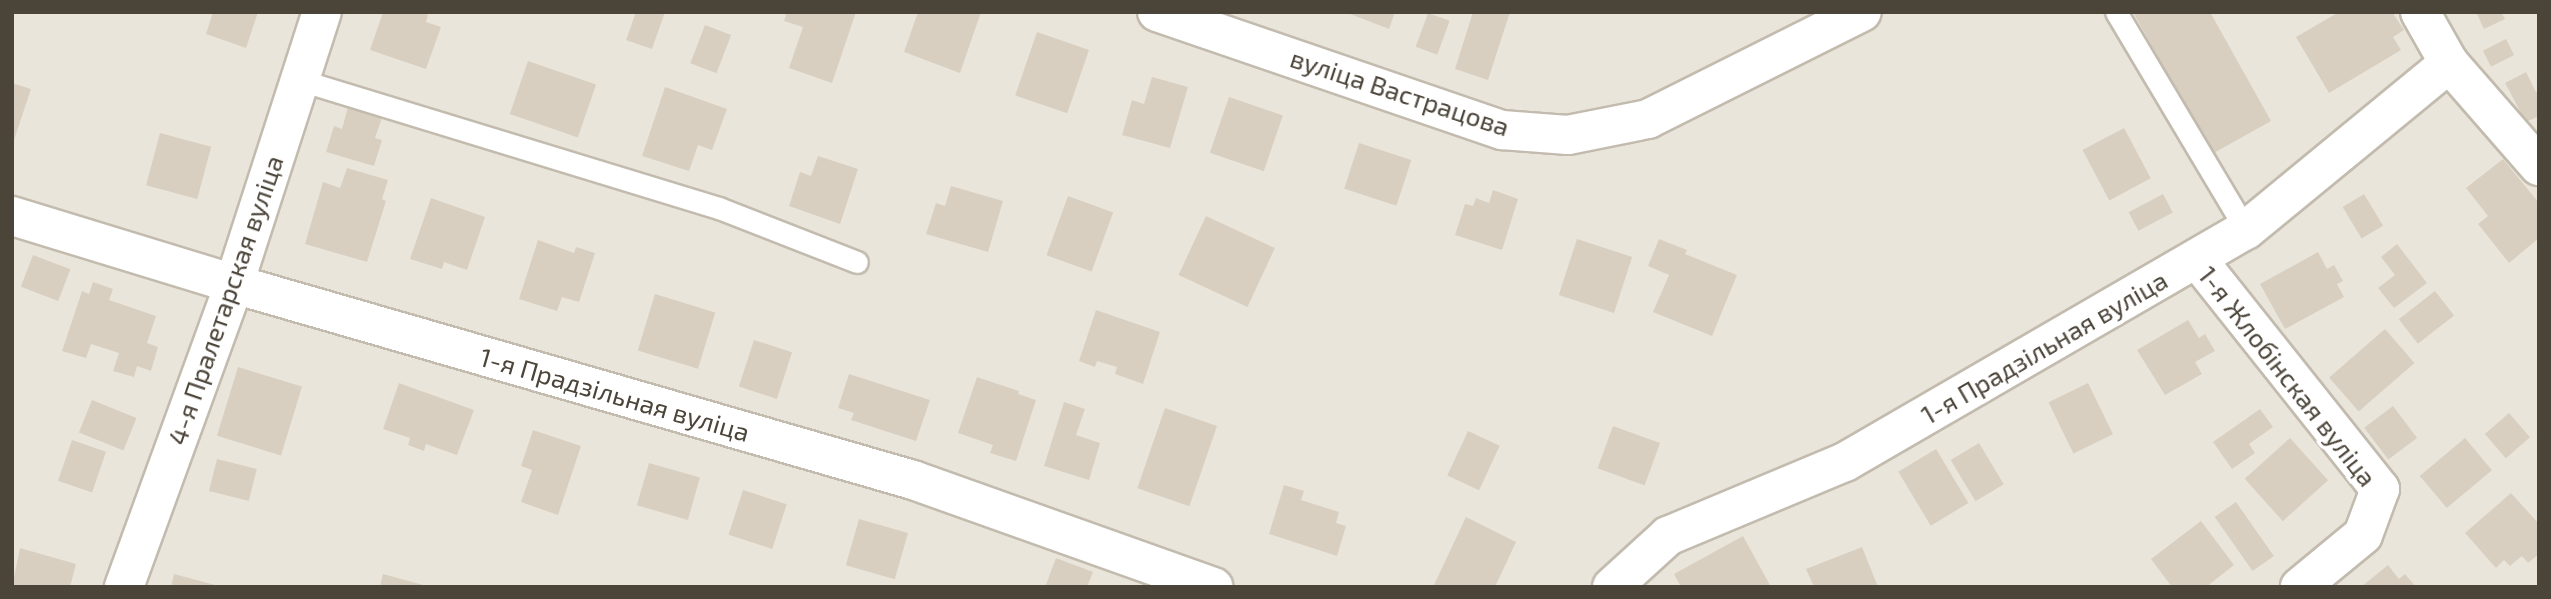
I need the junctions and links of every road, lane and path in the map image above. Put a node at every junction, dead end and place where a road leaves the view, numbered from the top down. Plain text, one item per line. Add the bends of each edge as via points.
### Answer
1 (322, 12) edge
2 (1157, 12) edge
3 (1862, 12) edge
4 (2116, 12) edge
5 (2420, 12) edge
6 (2449, 63) junction
7 (300, 80) junction
8 (2539, 166) edge
9 (12, 216) edge
10 (2246, 230) junction
11 (2197, 259) junction
12 (857, 262) dead end
13 (234, 284) junction
14 (124, 587) edge
15 (1213, 587) edge
16 (1612, 587) edge
17 (2300, 587) edge

1 - 7 street, 4-я Пралетарская вуліца
2 - 3 street, вуліца Вастрацова via 1502,130 1568,135 1648,119
4 - 10 lane
5 - 6 street
6 - 8 street
6 - 10 street, 1-я Прадзільная вуліца
7 - 12 lane via 719,208
7 - 13 street, 4-я Пралетарская вуліца
9 - 13 street, 1-я Прадзільная вуліца
10 - 11 street, 1-я Прадзільная вуліца
11 - 16 street, 1-я Прадзільная вуліца via 1845,462 1668,536
11 - 17 street, 1-я Жлобінская вуліца via 2380,489 2364,535
13 - 14 street, 4-я Пралетарская вуліца
13 - 15 street, 1-я Прадзільная вуліца via 913,480

